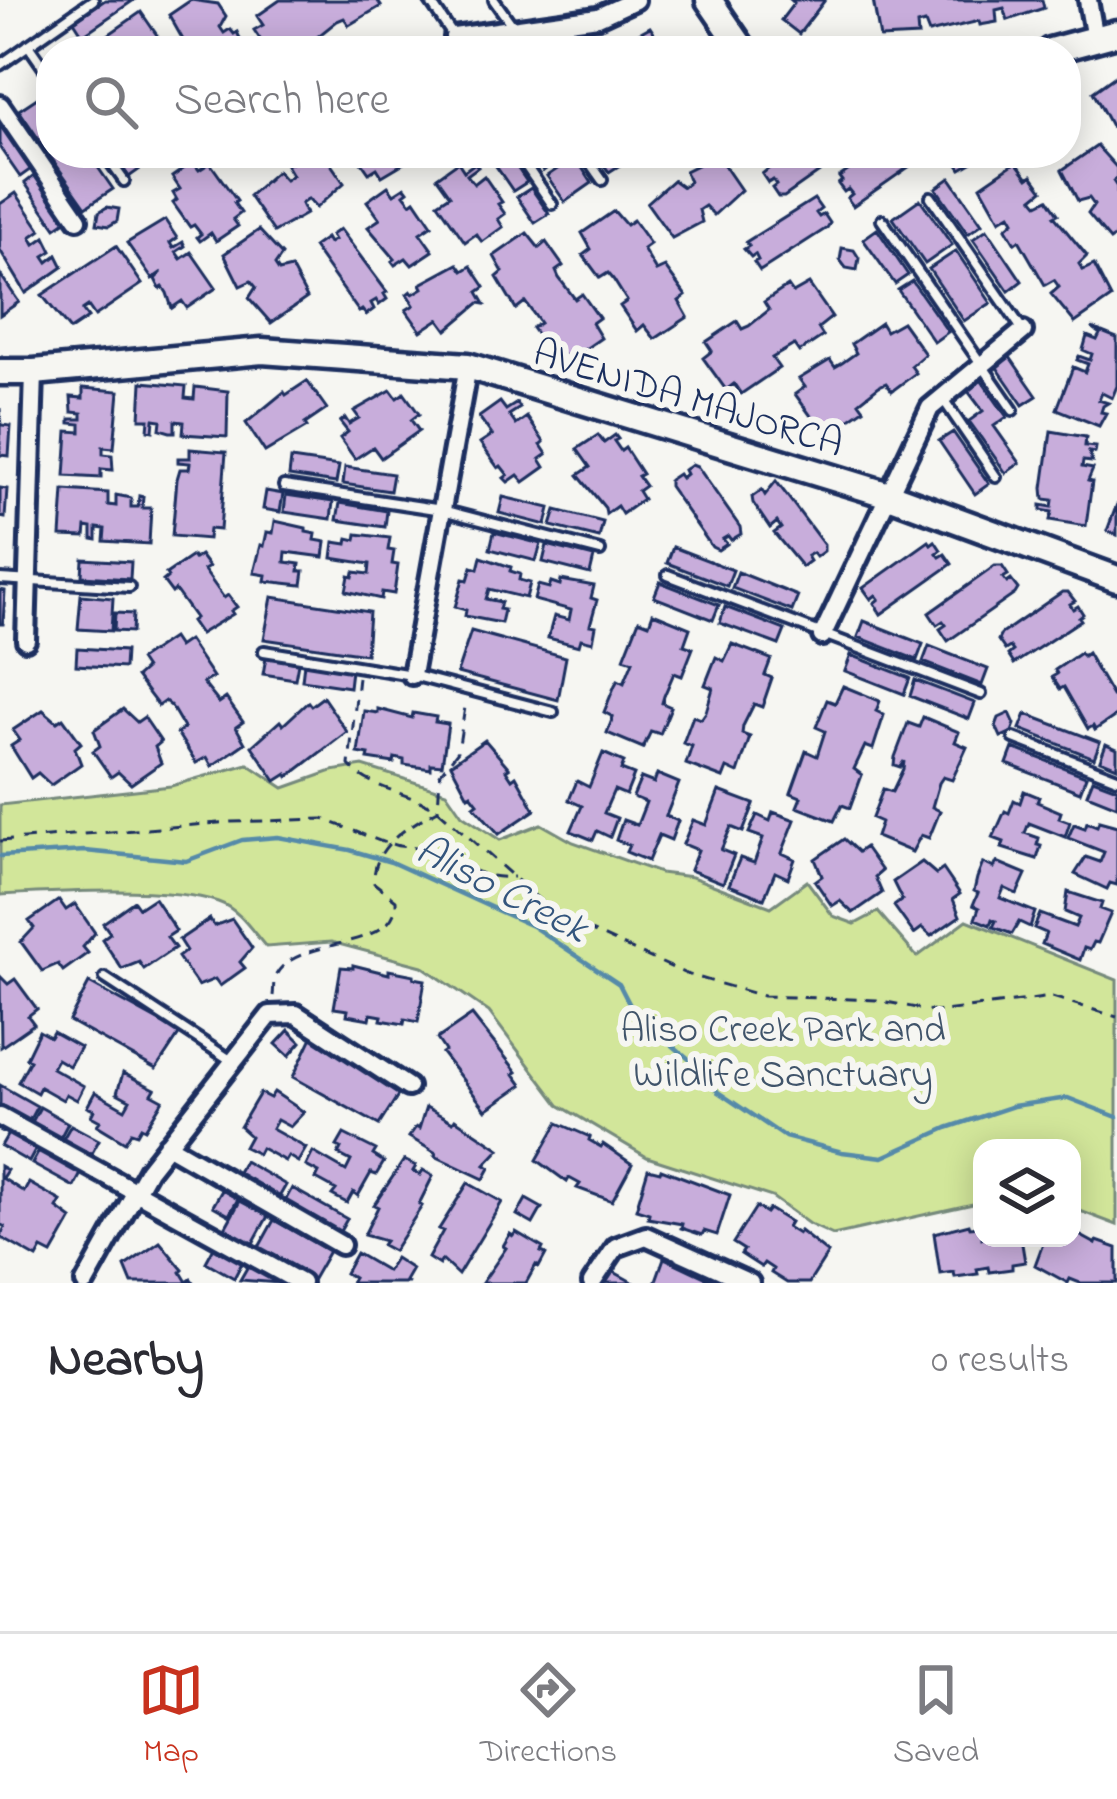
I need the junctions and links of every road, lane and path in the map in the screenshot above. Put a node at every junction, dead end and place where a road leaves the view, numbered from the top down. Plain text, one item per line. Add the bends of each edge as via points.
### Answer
1 (93, 0) edge
2 (429, 0) edge
3 (494, 0) edge
4 (635, 0) edge
5 (709, 0) edge
6 (1088, 0) edge
7 (514, 28) junction
8 (41, 36) edge
9 (449, 36) edge
10 (484, 36) edge
11 (514, 36) edge
12 (734, 36) edge
13 (1106, 36) edge
14 (36, 39) edge
15 (28, 45) junction
16 (36, 56) edge
17 (0, 64) edge
18 (0, 105) edge
19 (36, 158) edge
20 (43, 168) edge
21 (115, 168) edge
22 (528, 168) edge
23 (594, 168) edge
24 (602, 179) dead end
25 (124, 181) dead end
26 (931, 197) dead end
27 (552, 204) dead end
28 (78, 219) dead end
29 (882, 220) dead end
30 (1023, 331) joint
31 (983, 364) junction
32 (467, 365) junction
33 (0, 372) edge
34 (34, 372) junction
35 (942, 398) junction
36 (1013, 410) dead end
37 (996, 477) dead end
38 (284, 485) dead end
39 (889, 495) junction
40 (442, 510) junction
41 (601, 551) dead end
42 (668, 575) dead end
43 (1117, 579) edge
44 (0, 580) edge
45 (28, 580) junction
46 (129, 587) dead end
47 (822, 636) junction
48 (26, 640) dead end
49 (264, 651) dead end
50 (358, 669) junction
51 (412, 675) junction
52 (468, 690) junction
53 (981, 694) dead end
54 (553, 712) dead end
55 (1014, 738) dead end
56 (1117, 778) edge
57 (438, 810) junction
58 (0, 841) edge
59 (387, 846) junction
60 (515, 877) junction
61 (105, 978) dead end
62 (270, 1015) junction
63 (1117, 1017) edge
64 (233, 1062) junction
65 (407, 1087) dead end
66 (0, 1117) edge
67 (167, 1145) junction
68 (135, 1192) junction
69 (341, 1245) dead end
70 (85, 1283) edge
71 (301, 1283) edge
72 (592, 1283) edge
73 (750, 1283) edge

1 - 8 lane
2 - 9 lane
3 - 7 lane
4 - 7 street via 598,16
5 - 12 street
6 - 13 street
7 - 10 street
7 - 11 lane
14 - 15 lane
15 - 16 lane
15 - 17 lane
18 - 19 street
20 - 28 street
21 - 25 lane
22 - 27 lane
23 - 24 lane
26 - 30 lane
29 - 31 lane
30 - 31 street
31 - 35 street
31 - 36 lane
32 - 34 street, AVENIDA MAJORCA via 262,351
32 - 39 street, AVENIDA MAJORCA
32 - 40 street
33 - 34 street, AVENIDA MAJORCA
34 - 45 street
35 - 37 lane
35 - 39 street
38 - 40 lane
39 - 43 street, AVENIDA MAJORCA
39 - 47 street
40 - 41 lane
40 - 51 street
42 - 47 lane
44 - 45 lane
45 - 46 lane
45 - 48 street
47 - 53 lane
49 - 50 lane
50 - 51 lane
50 - 57 path via 349,765
51 - 52 lane
52 - 54 lane
52 - 57 path via 458,751 440,774
55 - 56 lane
57 - 59 path
57 - 60 path
58 - 59 path via 323,819
59 - 60 path
59 - 62 path via 374,871 379,890 396,900 392,921 295,956 275,976
60 - 63 path via 578,925 686,974 763,996 877,1000 936,1012 1052,997
61 - 64 lane
62 - 64 street
62 - 65 street via 296,1014
64 - 67 street
66 - 68 street
67 - 68 street
67 - 69 street
68 - 70 street
68 - 71 street
72 - 73 street via 616,1247 646,1236

